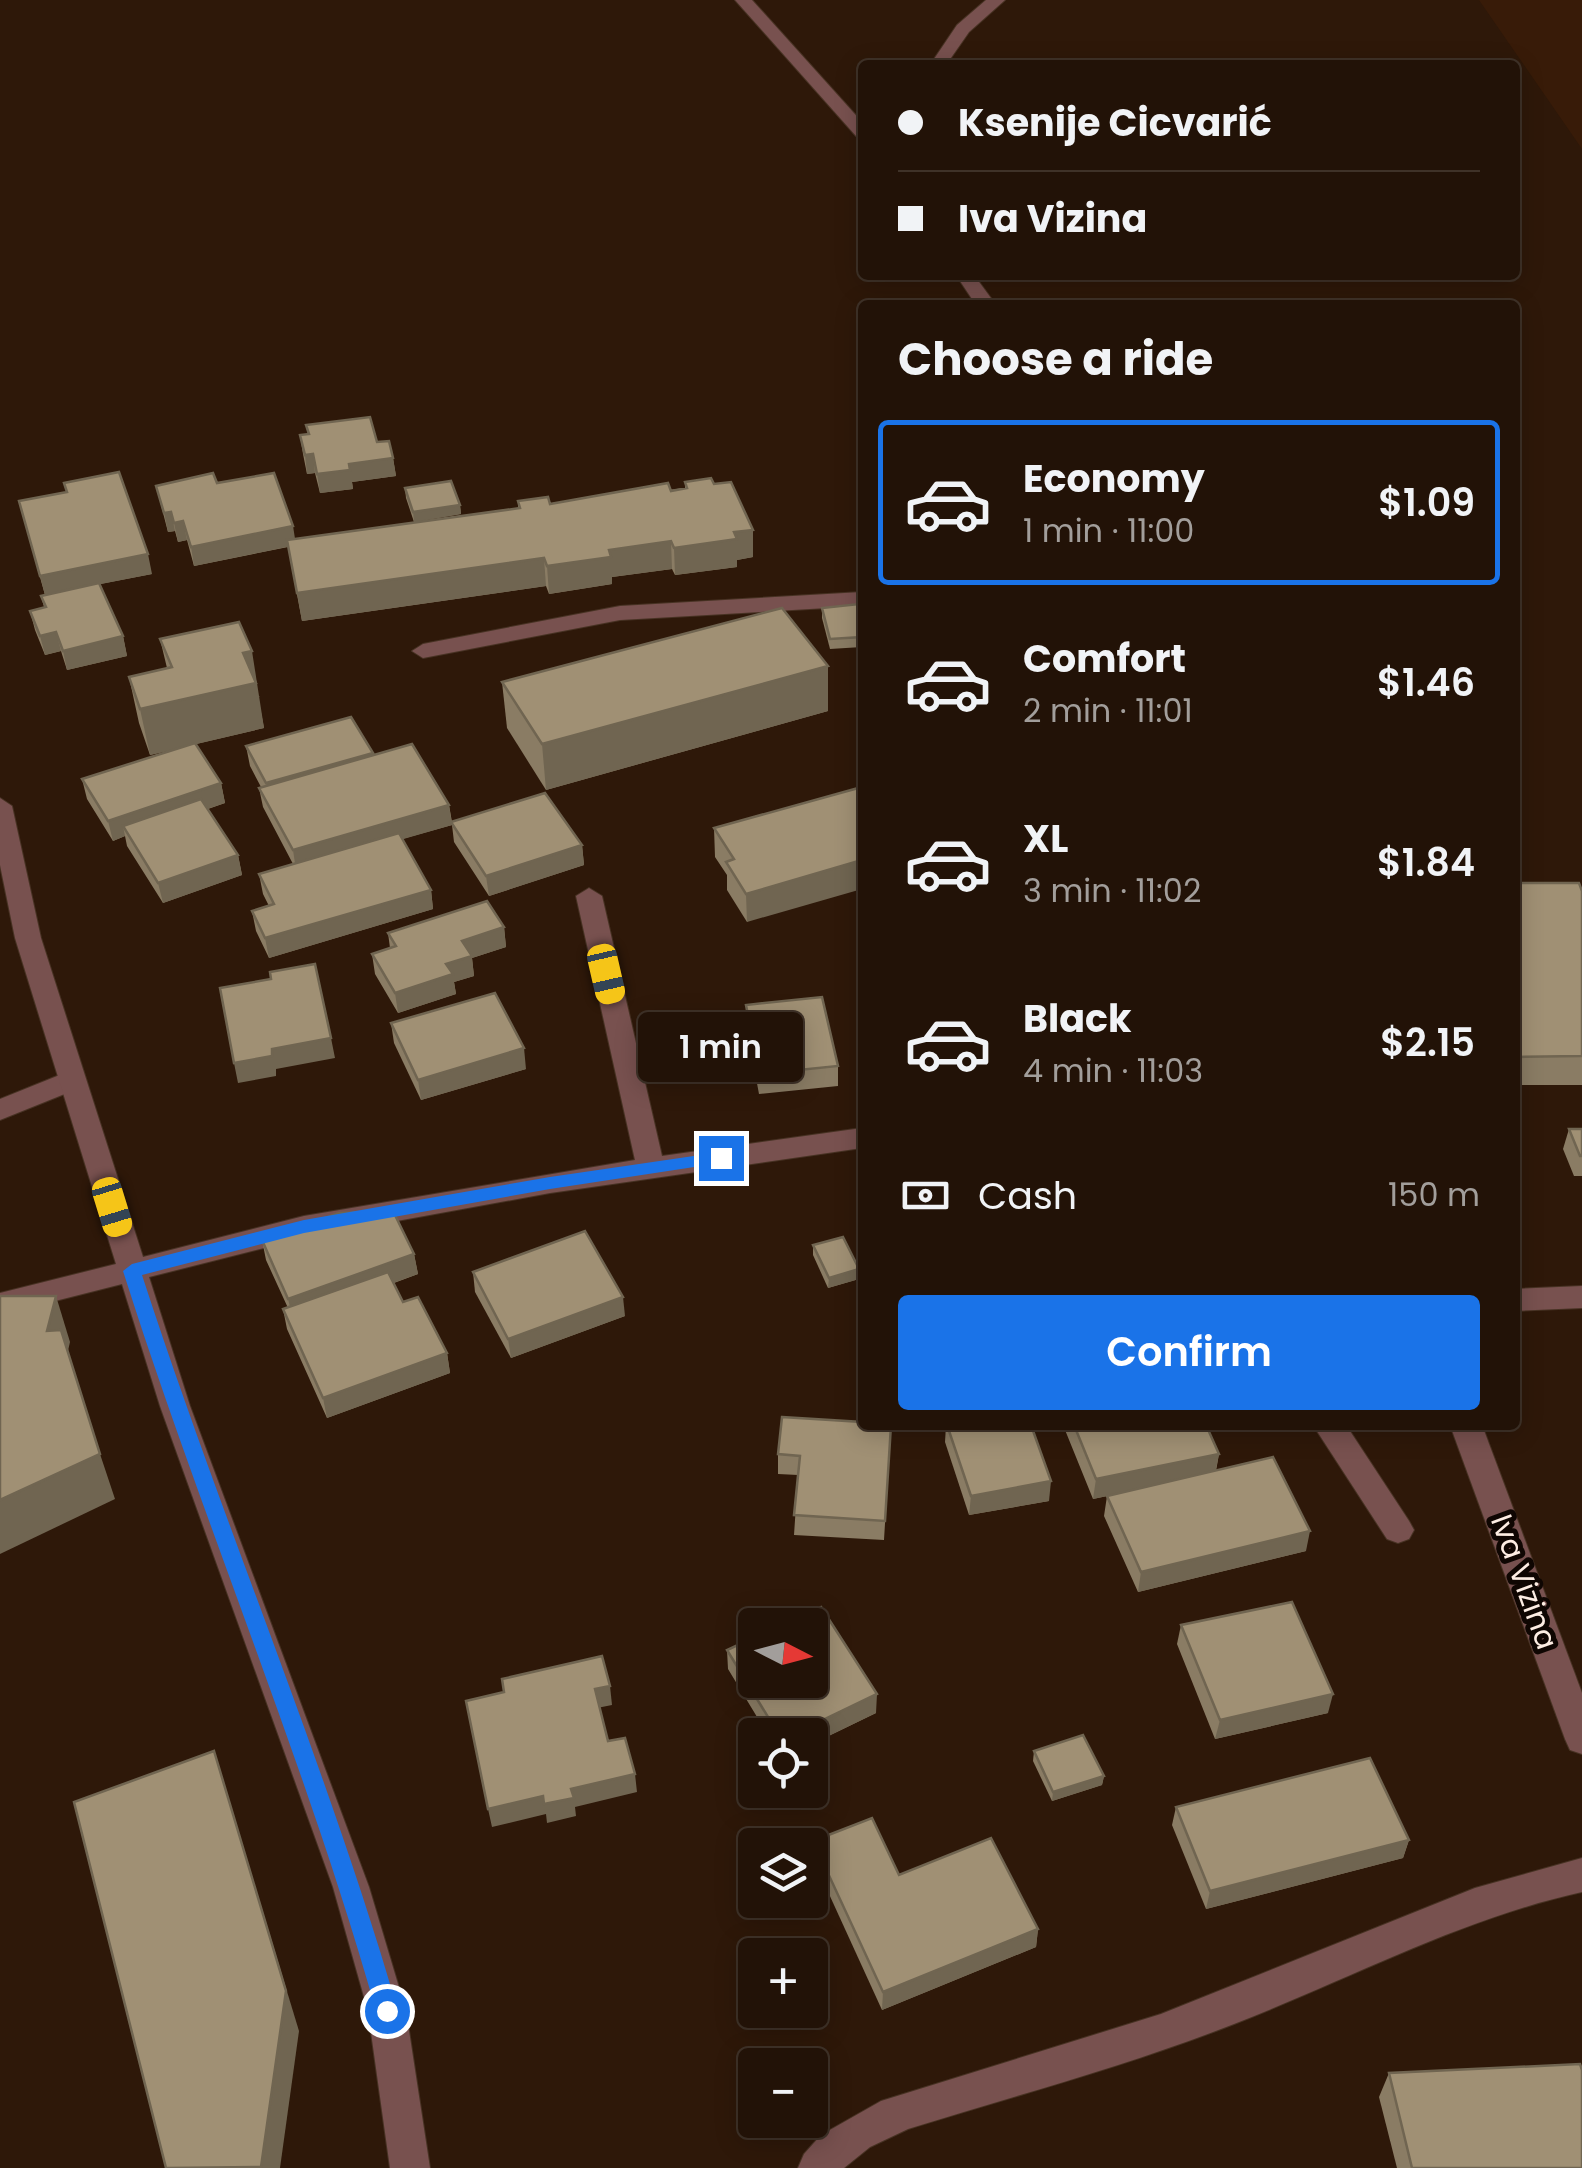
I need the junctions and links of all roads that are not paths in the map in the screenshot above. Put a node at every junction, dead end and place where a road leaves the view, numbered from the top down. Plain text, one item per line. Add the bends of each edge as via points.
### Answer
1 (743, 0) edge
2 (997, 0) edge
3 (941, 60) edge
4 (858, 128) edge
5 (858, 599) edge
6 (423, 650) dead end
7 (0, 806) edge
8 (589, 896) dead end
9 (72, 1080) junction
10 (0, 1110) edge
11 (858, 1139) edge
12 (650, 1168) junction
13 (132, 1271) junction
14 (1582, 1296) edge
15 (1520, 1300) edge
16 (0, 1304) edge
17 (1332, 1430) edge
18 (1468, 1430) edge
19 (1398, 1530) dead end
20 (1582, 1738) edge
21 (1582, 1875) edge
22 (410, 2168) edge
23 (818, 2168) edge

1 - 4 street
2 - 3 street via 953,38
5 - 6 street via 620,613
7 - 9 street via 28,938
8 - 12 street
9 - 10 street
9 - 13 street
11 - 12 street
12 - 13 street via 304,1227
13 - 16 street
13 - 22 street via 351,1887 387,2011
14 - 15 street
17 - 19 street
18 - 20 street, Iva Vizina
21 - 23 street via 1458,1912 1300,1980 1051,2070 860,2128

